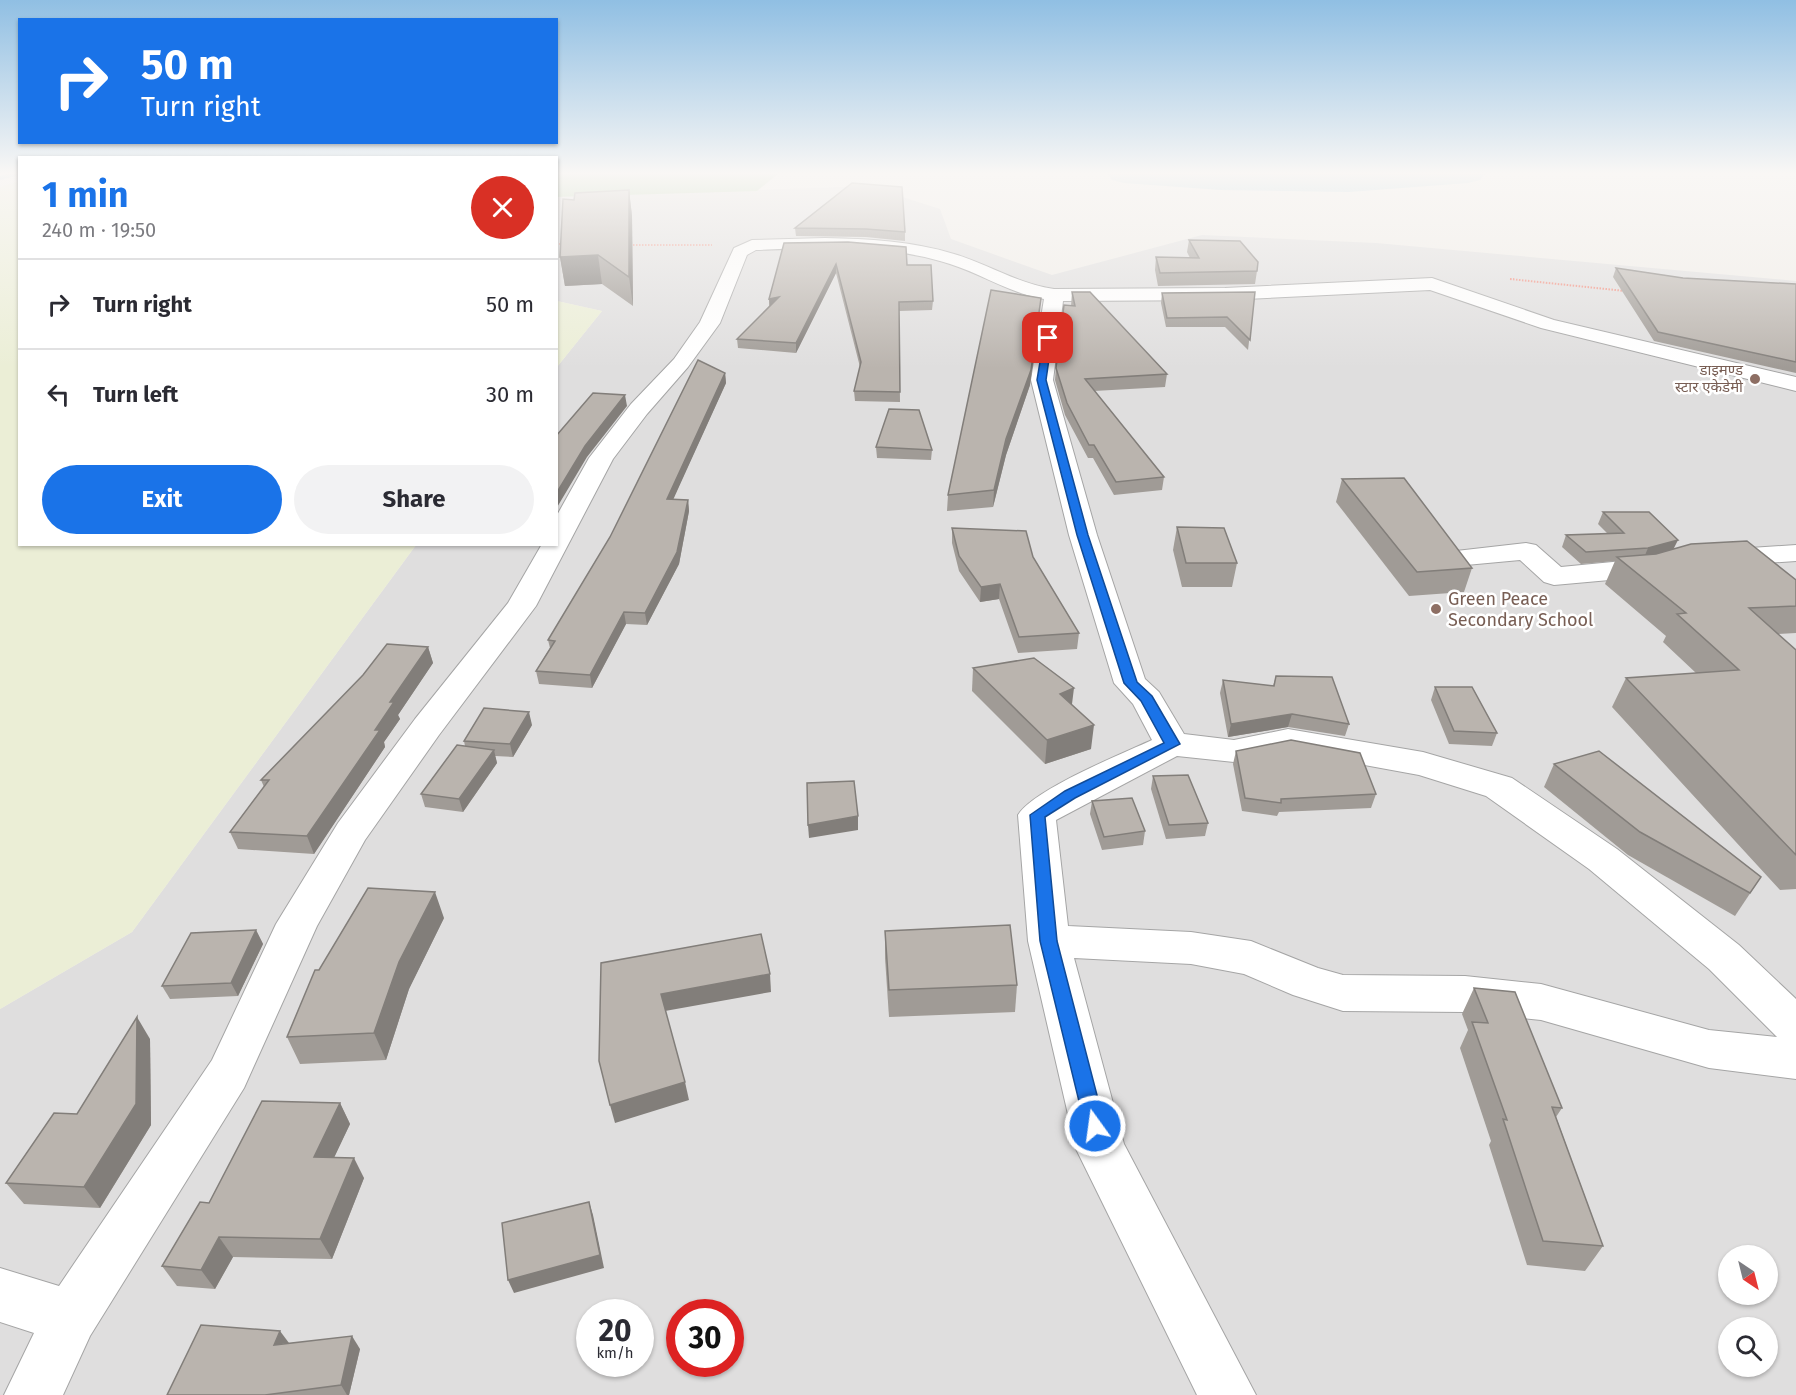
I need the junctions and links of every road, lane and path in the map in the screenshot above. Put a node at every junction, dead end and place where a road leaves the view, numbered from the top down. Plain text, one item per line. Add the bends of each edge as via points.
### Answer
1 (558, 244) edge
2 (568, 244) edge
3 (624, 245) edge
4 (752, 245) junction
5 (1501, 278) dead end
6 (1625, 291) edge
7 (1054, 296) junction
8 (1796, 384) edge
9 (558, 540) edge
10 (555, 546) edge
11 (1796, 553) edge
12 (1466, 557) edge
13 (1172, 744) junction
14 (1049, 941) junction
15 (1796, 1027) edge
16 (1796, 1059) edge
17 (0, 1295) edge
18 (71, 1317) junction
19 (33, 1395) edge
20 (1227, 1395) edge

1 - 2 path
3 - 4 path
4 - 7 street via 911,248 949,258 1033,293
4 - 9 street via 740,252 710,323 601,458
5 - 6 path
7 - 8 street via 1225,294 1432,284 1548,324
7 - 13 street via 1042,380 1055,431 1083,535 1131,683 1147,699
10 - 18 street via 521,606 351,832 297,924 228,1074
11 - 12 street via 1683,560 1644,570 1554,576 1526,551
13 - 14 street via 1037,815
13 - 15 street via 1234,751 1288,740 1423,764 1499,788 1613,866 1724,957
14 - 16 street via 1191,948 1251,958 1308,983 1344,993 1465,994 1541,1002 1708,1049
14 - 20 street via 1101,1149
17 - 18 street
18 - 19 street

